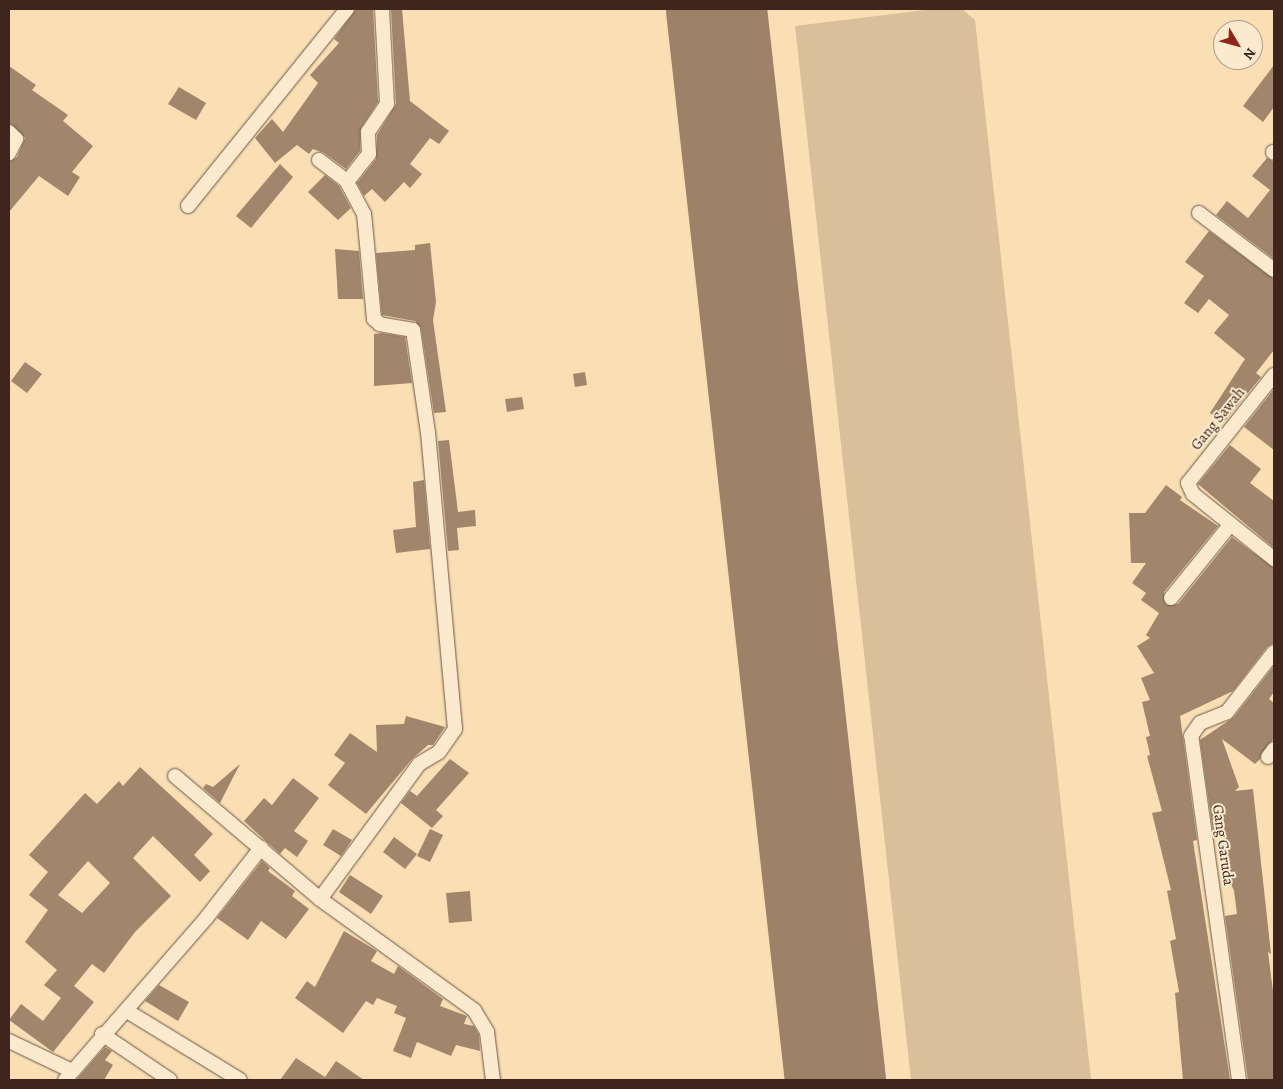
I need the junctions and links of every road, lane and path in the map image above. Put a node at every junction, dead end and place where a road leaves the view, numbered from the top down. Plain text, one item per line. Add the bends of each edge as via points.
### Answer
1 (347, 9) edge
2 (382, 9) edge
3 (9, 132) edge
4 (9, 153) edge
5 (319, 160) dead end
6 (347, 181) junction
7 (188, 206) dead end
8 (1199, 213) dead end
9 (1274, 270) edge
10 (1274, 375) edge
11 (1231, 524) junction
12 (1272, 552) edge
13 (1171, 598) dead end
14 (1274, 652) edge
15 (175, 776) dead end
16 (261, 848) junction
17 (320, 899) junction
18 (127, 1011) junction
19 (102, 1034) junction
20 (9, 1041) edge
21 (69, 1076) edge
22 (170, 1080) edge
23 (240, 1080) edge
24 (493, 1080) edge
25 (1239, 1080) edge

1 - 7 street
2 - 6 street via 387,104 368,132 369,154
3 - 4 street via 16,139
5 - 6 street
6 - 17 street via 364,214 374,319 380,324 413,330 428,433 456,715 450,741 419,764
8 - 9 street
10 - 11 street, Gang Sawah via 1188,483 1193,494
11 - 12 street
11 - 13 street
14 - 25 street, Gang Garuda via 1228,712 1200,723 1191,736
15 - 16 street
16 - 17 street
16 - 18 street
17 - 24 street via 480,1015 487,1032
18 - 19 street
18 - 23 street
19 - 21 street
19 - 22 street
20 - 21 street

